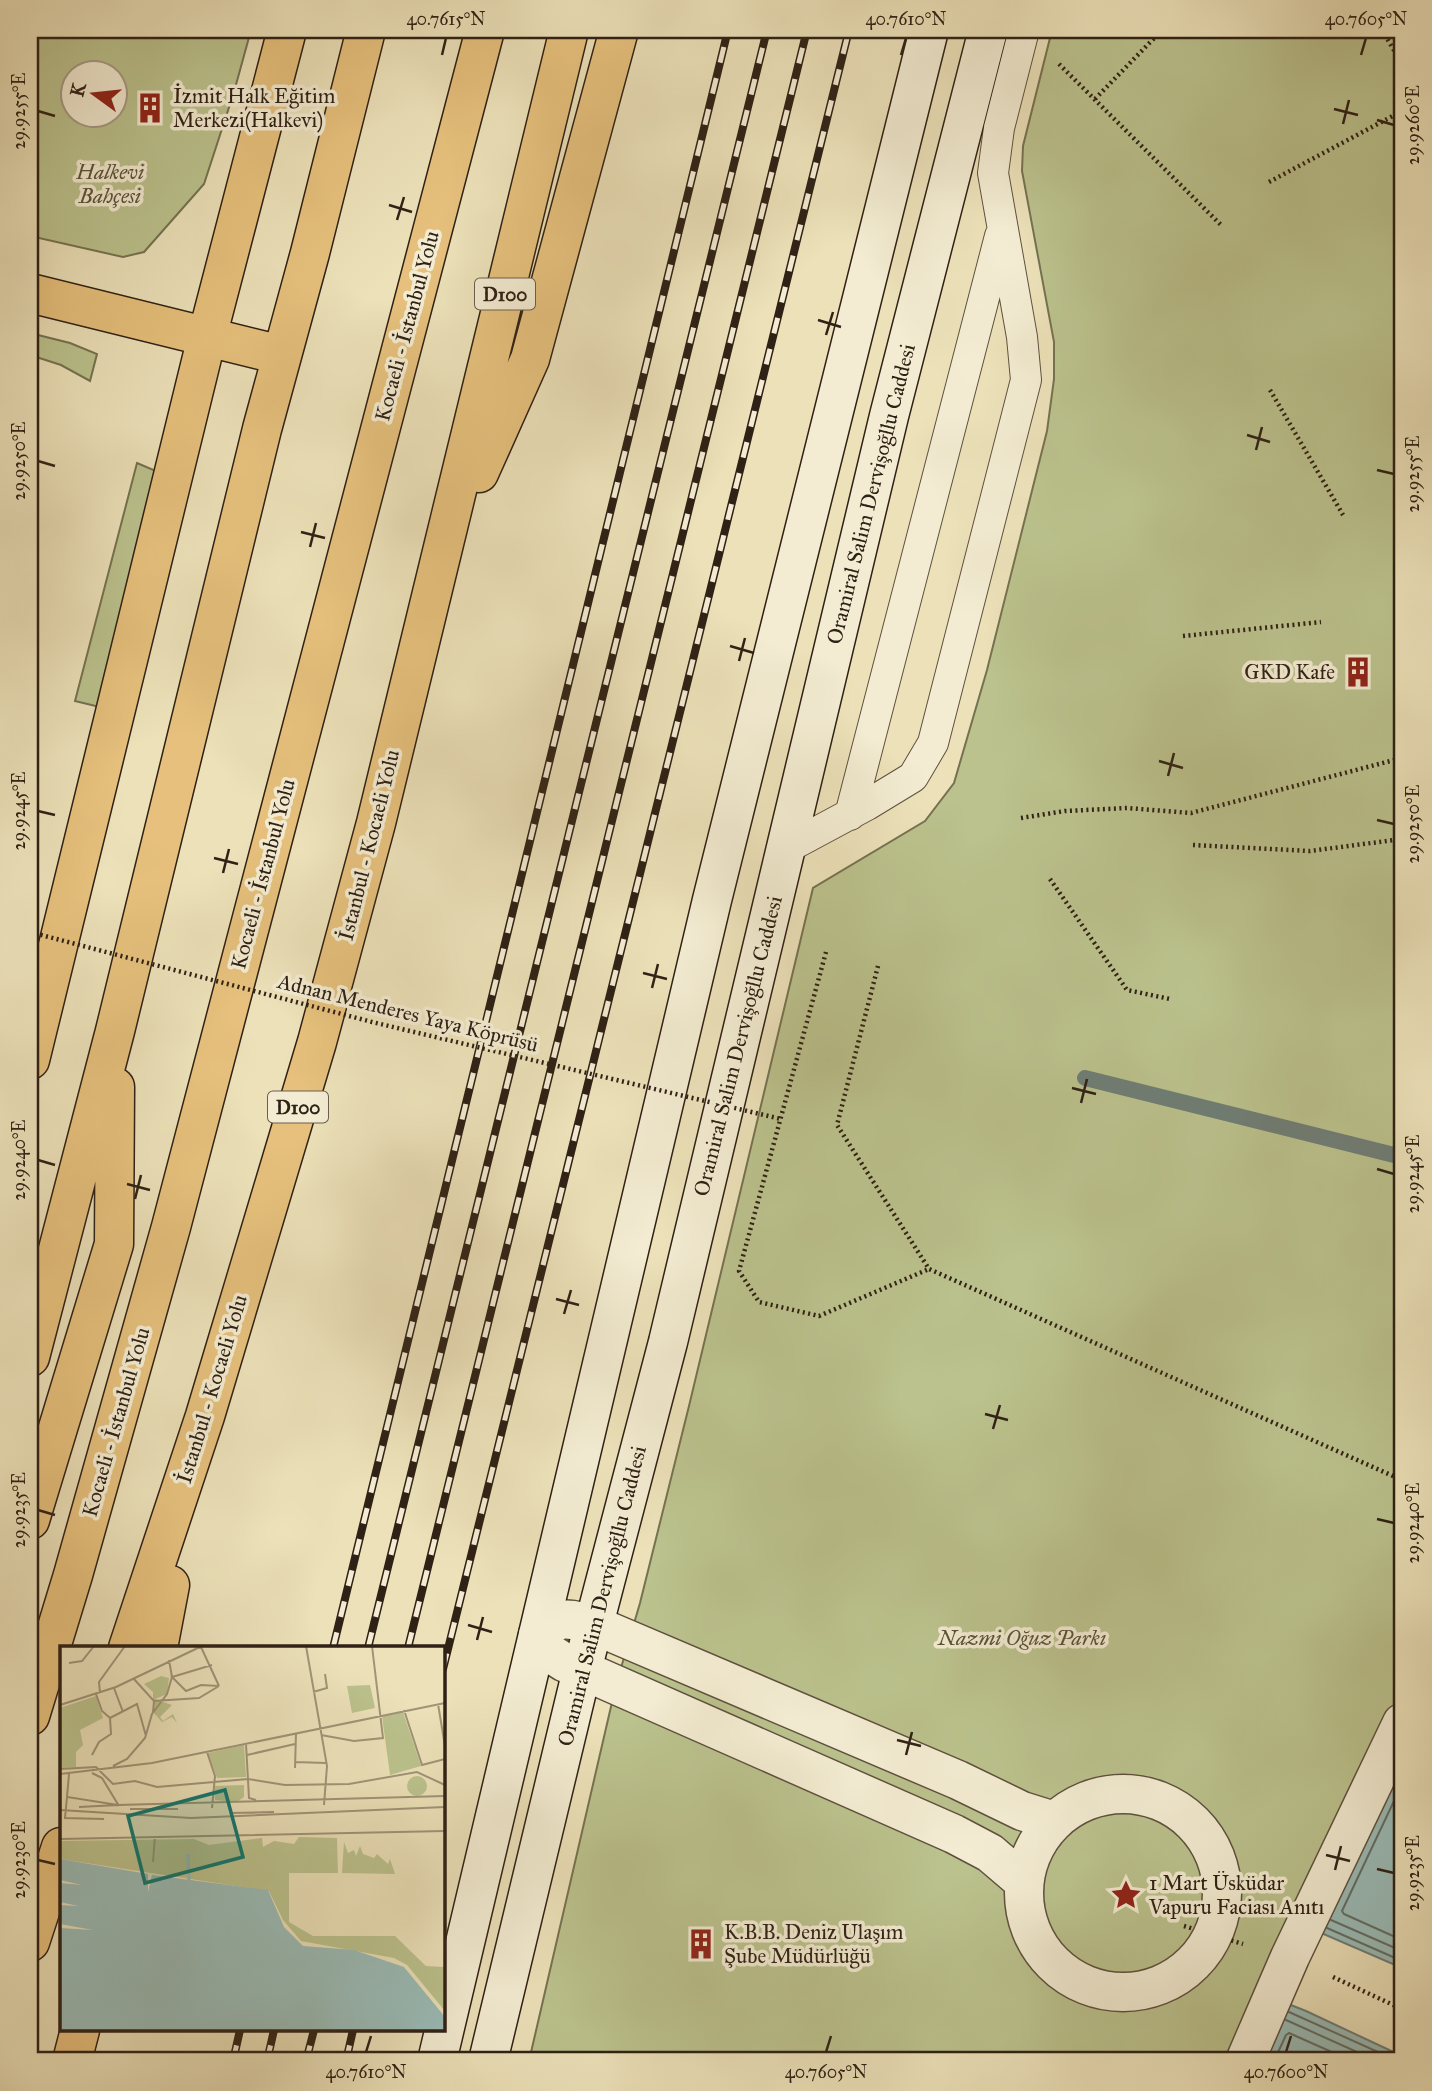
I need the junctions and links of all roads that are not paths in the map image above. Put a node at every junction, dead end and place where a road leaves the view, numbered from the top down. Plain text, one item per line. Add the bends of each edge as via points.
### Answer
1 (287, 30) edge
2 (366, 30) edge
3 (485, 30) edge
4 (569, 30) edge
5 (619, 30) edge
6 (929, 30) edge
7 (988, 30) edge
8 (1024, 30) edge
9 (1002, 229) junction
10 (30, 293) edge
11 (207, 337) junction
12 (281, 355) junction
13 (440, 558) junction
14 (850, 815) junction
15 (785, 849) junction
16 (115, 1031) junction
17 (30, 1060) edge
18 (30, 1357) edge
19 (205, 1416) junction
20 (30, 1520) edge
21 (594, 1625) junction
22 (538, 1636) junction
23 (129, 1646) edge
24 (158, 1646) edge
25 (582, 1670) junction
26 (30, 1716) edge
27 (1402, 1723) edge
28 (1054, 1821) junction
29 (60, 1850) edge
30 (1024, 1882) junction
31 (30, 1942) edge
32 (79, 2032) edge
33 (444, 2032) edge
34 (444, 2032) edge
35 (72, 2061) edge
36 (437, 2061) edge
37 (488, 2061) edge
38 (1245, 2061) edge

1 - 11 main road
2 - 12 main road
3 - 26 main road, Kocaeli - İstanbul Yolu via 171,1227
4 - 13 main road, İstanbul - Kocaeli Yolu / D100
5 - 13 main road via 530,359
6 - 22 main road via 712,900
7 - 15 main road, Oramiral Salim Dervişoğllu Caddesi
8 - 9 lane via 999,128 993,173
9 - 14 lane
9 - 14 lane via 1026,380 933,743 913,777
10 - 11 main road
11 - 12 main road
11 - 17 main road
12 - 16 main road
13 - 19 main road, İstanbul - Kocaeli Yolu / D100 via 317,1042
14 - 15 lane
15 - 21 main road, Oramiral Salim Dervişoğllu Caddesi via 668,1342
16 - 18 main road
16 - 20 main road via 114,1244
19 - 23 main road, İstanbul - Kocaeli Yolu / D100
19 - 24 main road
21 - 22 main road via 566,1618 551,1623
21 - 25 main road, Oramiral Salim Dervişoğllu Caddesi
21 - 28 main road
22 - 25 main road via 548,1652
22 - 33 main road
25 - 30 main road via 954,1834 990,1853
25 - 37 main road, Oramiral Salim Dervişoğllu Caddesi
27 - 38 main road
28 - 30 main road via 1029,1859
28 - 30 main road via 1079,1804 1107,1794 1136,1794 1165,1803 1190,1819 1209,1843 1220,1871 1222,1900 1212,1936 1195,1961 1170,1980 1141,1991 1110,1992 1080,1983 1055,1966 1036,1942 1026,1913
29 - 31 main road
32 - 35 main road
34 - 36 main road

